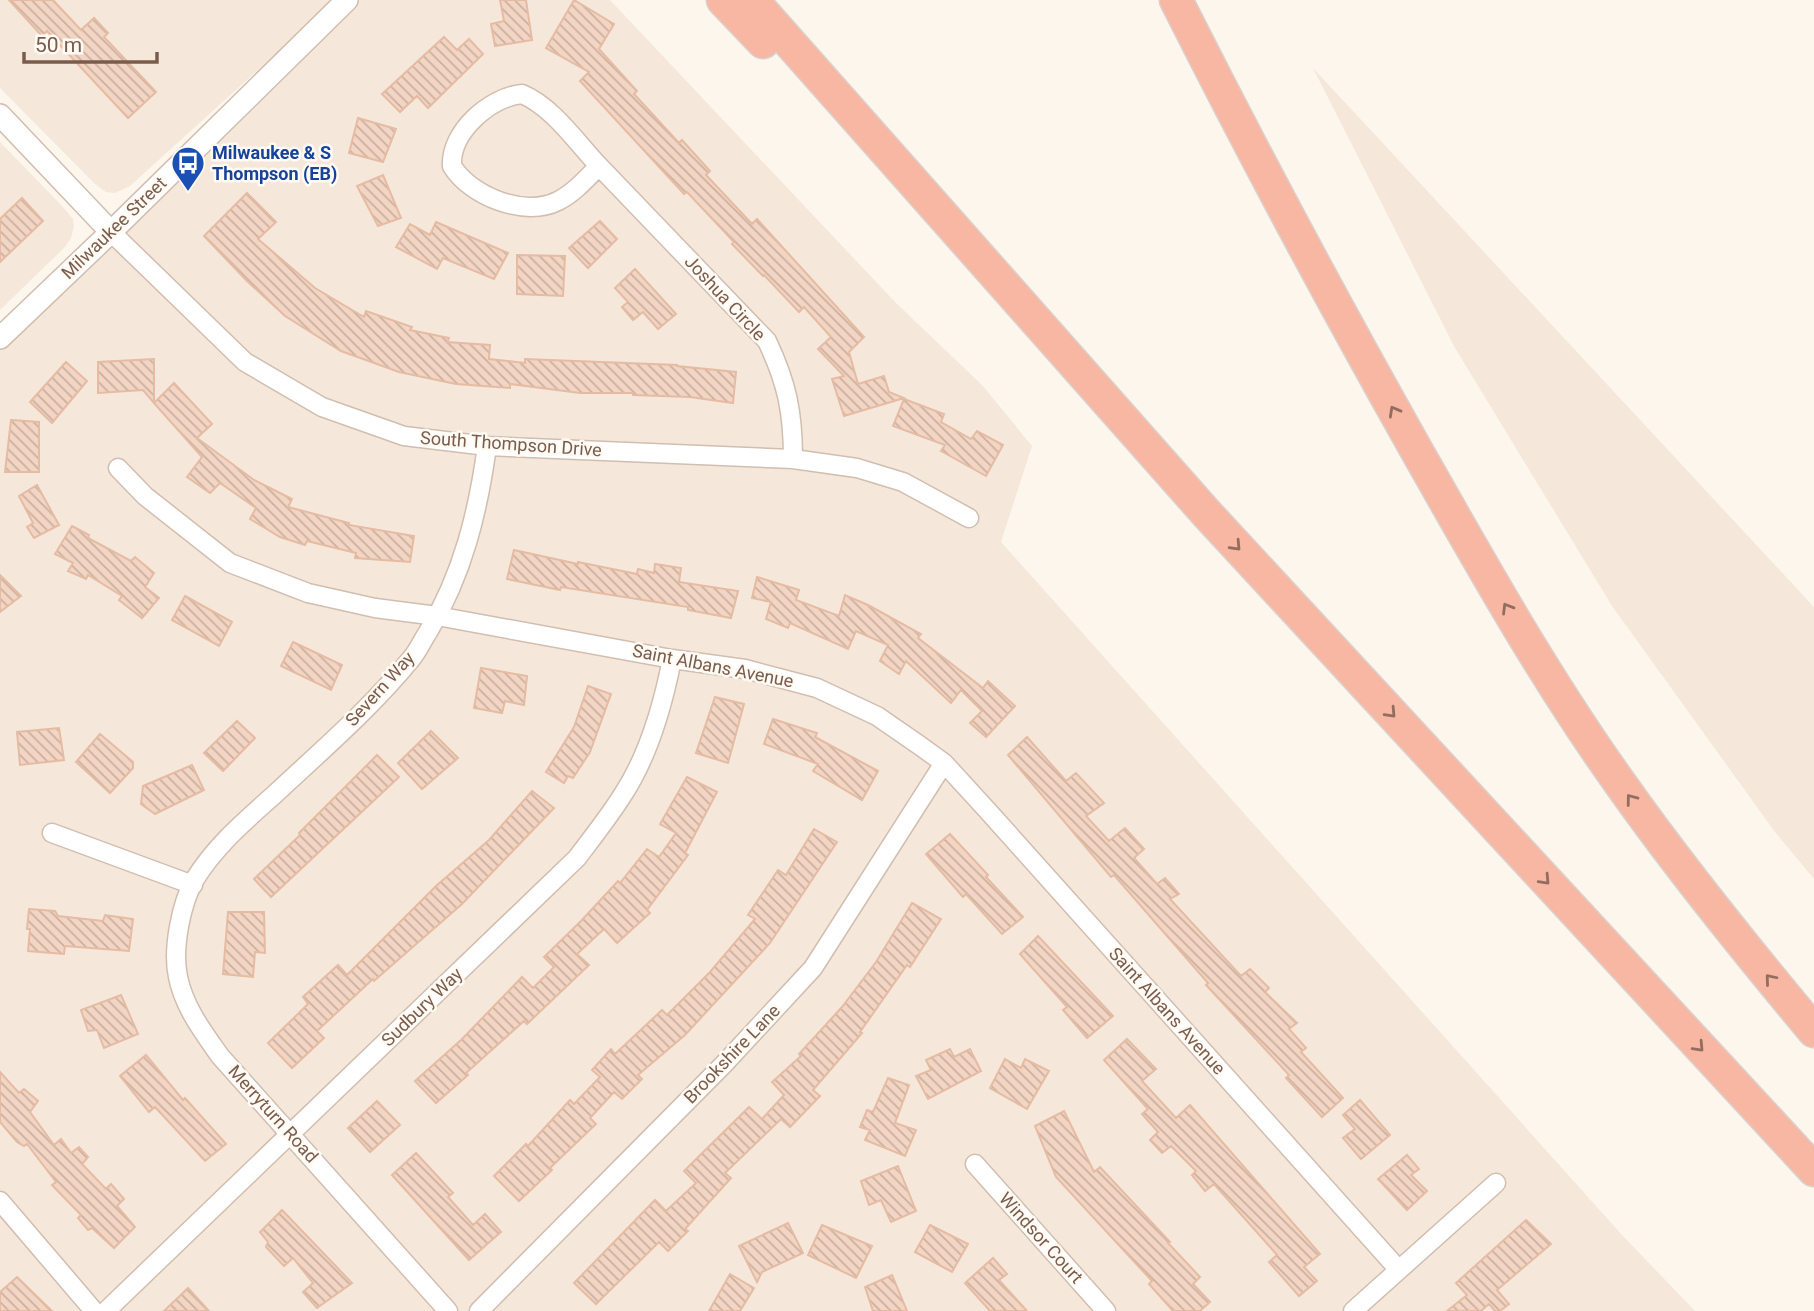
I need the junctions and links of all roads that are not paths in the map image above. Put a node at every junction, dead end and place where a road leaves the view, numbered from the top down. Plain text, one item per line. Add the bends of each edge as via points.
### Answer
1 (347, 0) edge
2 (723, 0) edge
3 (752, 0) edge
4 (1177, 0) edge
5 (0, 115) edge
6 (599, 166) junction
7 (111, 232) junction
8 (0, 338) edge
9 (487, 446) junction
10 (793, 459) junction
11 (118, 468) dead end
12 (1208, 515) junction
13 (969, 518) dead end
14 (438, 616) junction
15 (672, 659) junction
16 (944, 763) junction
17 (52, 834) dead end
18 (193, 885) junction
19 (1814, 1031) edge
20 (291, 1134) junction
21 (975, 1164) dead end
22 (1814, 1170) edge
23 (1496, 1183) dead end
24 (0, 1201) edge
25 (1399, 1270) junction
26 (94, 1311) edge
27 (106, 1311) edge
28 (448, 1311) edge
29 (480, 1311) edge
30 (1106, 1311) edge
31 (1353, 1311) edge

1 - 7 street, Milwaukee Street
2 - 12 highway
3 - 12 highway
19 -> 4 highway via 1629,796 1549,677 1379,384
5 - 7 street
6 - 6 street, Joshua Circle via 538,103 522,94 500,100 481,113 462,133 452,153 452,166 467,184 527,207 556,202
6 - 10 street, Joshua Circle via 767,341 782,372 793,425
7 - 8 street, Milwaukee Street
7 - 9 street, South Thompson Drive via 245,362 322,407 404,436
9 - 10 street, South Thompson Drive
9 - 14 street, Severn Way via 468,541
10 - 13 street, South Thompson Drive via 857,468 903,482
11 - 14 street, Saint Albans Avenue via 145,496 230,563 308,593
12 -> 22 highway
14 - 15 street, Saint Albans Avenue
14 - 18 street, Severn Way via 412,658 345,728 218,846
15 - 16 street, Saint Albans Avenue via 746,669 817,688 877,716
15 - 20 street, Sudbury Way via 651,736 623,795 576,858
16 - 25 street, Saint Albans Avenue
16 - 29 street, Brookshire Lane via 813,968
17 - 18 street
18 - 20 street, Merryturn Road via 179,924 176,955 185,1000 220,1056
20 - 27 street, Sudbury Way
20 - 28 street, Merryturn Road
21 - 30 street, Windsor Court
23 - 25 street
24 - 26 street
25 - 31 street

